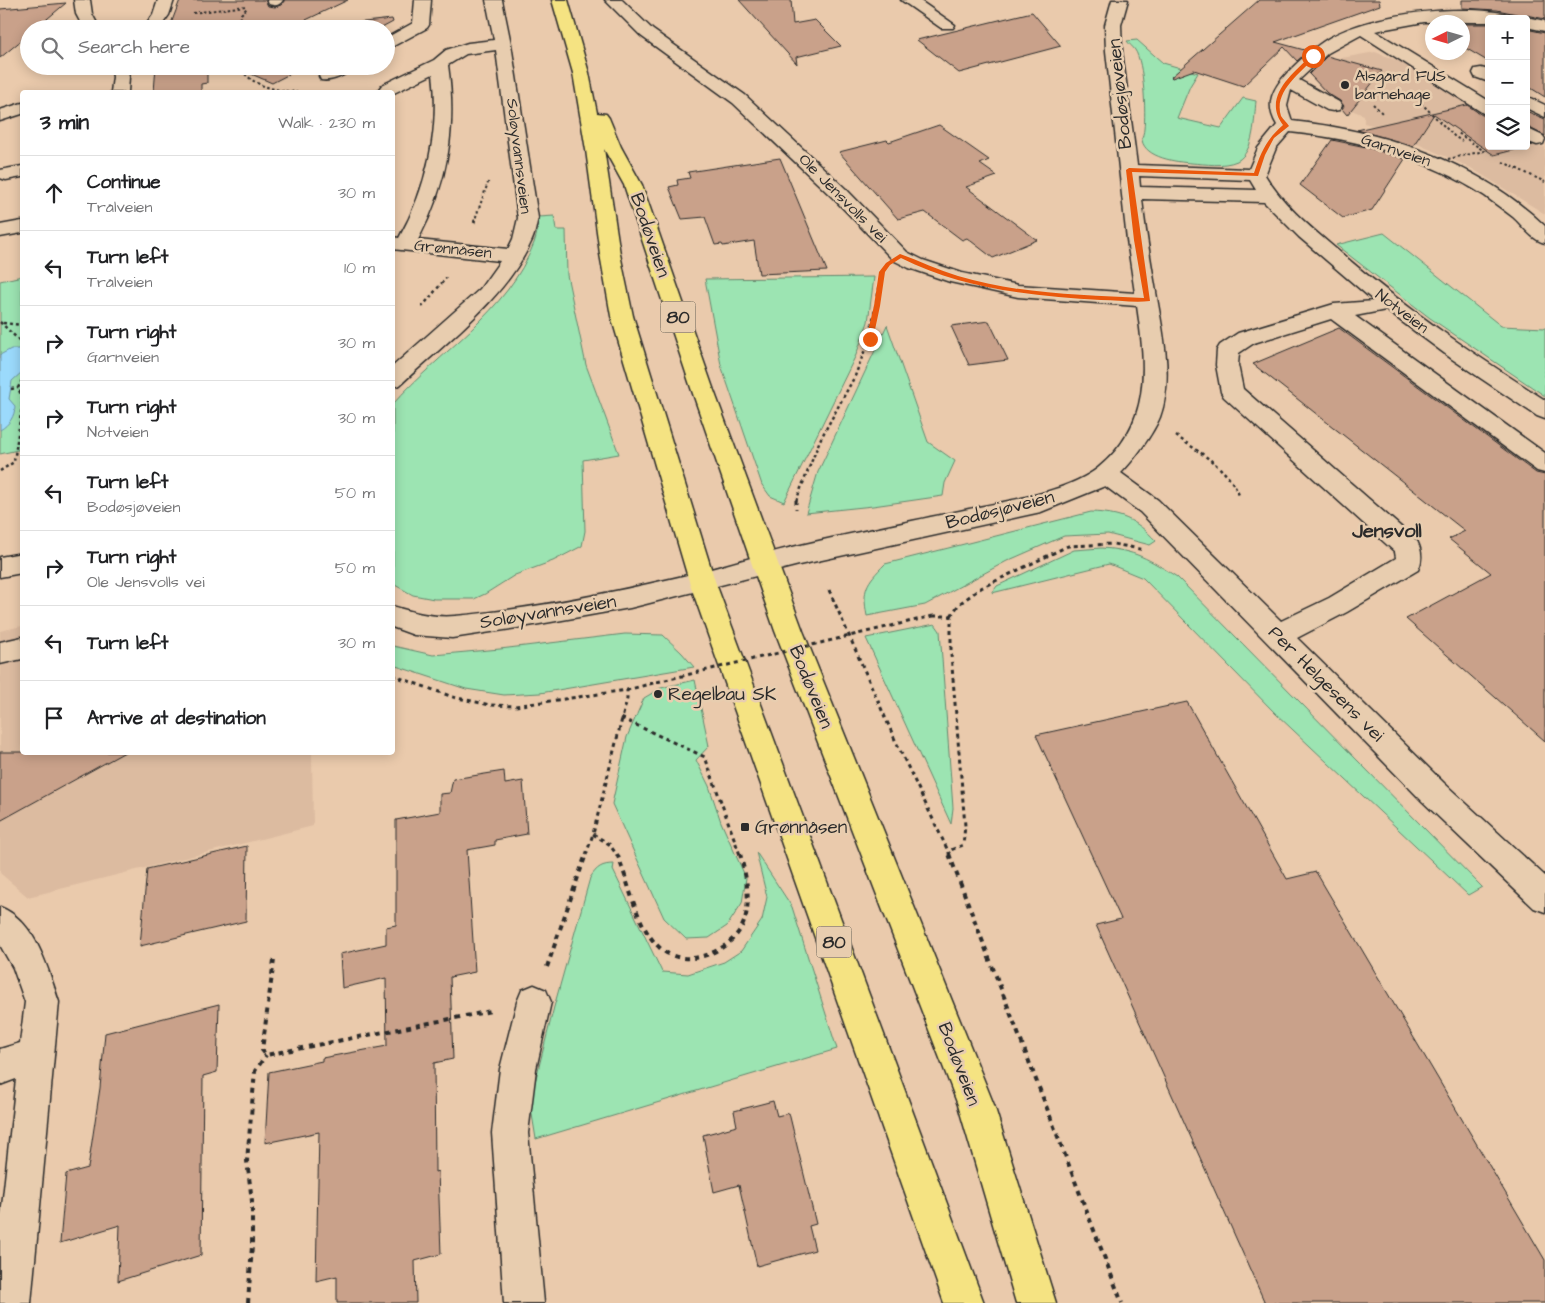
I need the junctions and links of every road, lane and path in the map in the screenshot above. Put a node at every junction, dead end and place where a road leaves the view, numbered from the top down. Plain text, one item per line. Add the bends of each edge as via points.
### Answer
1 (82, 0) edge
2 (166, 0) edge
3 (423, 0) edge
4 (494, 0) edge
5 (560, 0) edge
6 (613, 0) edge
7 (909, 0) edge
8 (1120, 0) edge
9 (242, 6) dead end
10 (201, 12) dead end
11 (1507, 14) edge
12 (87, 20) edge
13 (157, 20) edge
14 (1530, 23) edge
15 (947, 25) dead end
16 (1545, 26) edge
17 (1363, 30) junction
18 (395, 40) edge
19 (503, 44) junction
20 (440, 64) junction
21 (581, 73) junction
22 (120, 75) edge
23 (242, 75) edge
24 (1288, 81) junction
25 (388, 89) dead end
26 (120, 90) edge
27 (280, 90) edge
28 (1420, 101) dead end
29 (1530, 103) edge
30 (1333, 106) dead end
31 (1485, 106) edge
32 (20, 109) edge
33 (1545, 112) edge
34 (0, 116) edge
35 (1286, 126) junction
36 (1458, 133) dead end
37 (1488, 156) dead end
38 (1448, 160) dead end
39 (1500, 161) dead end
40 (1129, 170) junction
41 (1256, 174) junction
42 (1545, 182) edge
43 (1132, 193) junction
44 (1270, 196) junction
45 (20, 228) edge
46 (0, 230) edge
47 (1545, 236) edge
48 (399, 243) edge
49 (514, 256) junction
50 (900, 256) junction
51 (1148, 300) junction
52 (1390, 303) junction
53 (1334, 311) junction
54 (1, 322) edge
55 (20, 325) edge
56 (20, 342) edge
57 (395, 377) edge
58 (20, 384) edge
59 (18, 388) junction
60 (11, 389) dead end
61 (20, 392) edge
62 (1545, 411) edge
63 (20, 419) edge
64 (1176, 436) dead end
65 (1545, 465) edge
66 (0, 471) edge
67 (1106, 474) junction
68 (1239, 496) dead end
69 (796, 510) dead end
70 (1147, 551) dead end
71 (20, 563) edge
72 (765, 564) junction
73 (0, 568) edge
74 (702, 581) junction
75 (829, 590) dead end
76 (951, 616) junction
77 (395, 617) edge
78 (1278, 635) junction
79 (20, 648) edge
80 (0, 653) edge
81 (395, 677) edge
82 (627, 690) junction
83 (621, 718) junction
84 (593, 834) junction
85 (948, 851) junction
86 (1545, 897) edge
87 (0, 922) edge
88 (274, 960) dead end
89 (534, 1002) junction
90 (37, 1055) junction
91 (266, 1055) junction
92 (0, 1067) edge
93 (12, 1303) edge
94 (248, 1303) edge
95 (524, 1303) edge
96 (964, 1303) edge
97 (1036, 1303) edge
98 (1122, 1303) edge

1 - 12 street
2 - 13 street
3 - 18 street via 421,25
4 - 19 street, Soløyvannsveien
5 - 21 main road, Bodøveien / 80
6 - 50 street, Ole Jensvolls vei via 647,33 739,100 840,194
7 - 15 street
8 - 40 street, Bodøsjøveien via 1113,25
9 - 10 path
11 - 17 street via 1419,18
14 - 16 street
17 - 24 street via 1342,38 1313,56
17 - 31 street
19 - 20 street via 456,52 444,57
19 - 49 street, Soløyvannsveien via 528,218
20 - 25 street
20 - 48 street via 444,114 439,155 423,206
21 - 72 main road, Bodøveien / 80 via 612,147 633,185
21 - 74 main road, Bodøveien / 80 via 622,316
22 - 26 street
23 - 27 path
24 - 30 street
24 - 35 street via 1279,97 1278,108
28 - 37 path via 1455,137
29 - 33 street
32 - 34 street
35 - 41 street via 1272,137
35 - 47 street, Garnveien via 1337,130 1426,158 1472,181 1511,206
36 - 38 path, bridge via 1484,151
39 - 42 path
40 - 41 street
40 - 43 street, Bodøsjøveien
41 - 44 street, Notveien
43 - 44 street
43 - 51 street, Bodøsjøveien
44 - 52 street, Notveien via 1302,230
45 - 46 street
48 - 49 street, Grønnåsen
49 - 57 street, Soløyvannsveien via 487,293
50 - 51 street, Ole Jensvolls vei via 957,278 1018,291
50 - 69 path via 882,272 870,339 855,376 820,440 796,499
51 - 67 street, Bodøsjøveien via 1155,386 1148,417 1125,455
52 - 53 street
52 - 62 street, Notveien
53 - 65 street
53 - 78 street via 1238,341 1228,350 1232,392 1408,548 1408,563 1338,605
54 - 55 path
54 - 56 path
58 - 59 path
59 - 60 path
59 - 61 path
63 - 66 path via 14,462
64 - 68 path via 1233,482
67 - 72 street, Bodøsjøveien via 1042,503
67 - 78 street, Per Helgesens vei via 1149,506
70 - 76 path via 1113,544 1068,546 981,588 959,604
71 - 73 street
72 - 74 street, Bodøsjøveien
72 - 97 main road, Bodøveien / 80 via 976,1105
74 - 77 street, Soløyvannsveien via 598,604 452,627 414,624
74 - 96 main road, Bodøveien / 80
75 - 85 path
76 - 82 path, bridge via 933,616
76 - 85 path via 951,654 965,826 963,845
78 - 86 street, Per Helgesens vei via 1433,792
79 - 80 street
81 - 82 path via 453,697 490,705 515,706
82 - 83 path
83 - 84 path
83 - 84 path via 705,757 737,846 749,892 748,912 742,926 729,944 704,957 679,958 658,947 643,922 616,852
84 - 89 path
85 - 98 path
87 - 90 street via 8,928 30,968 42,1002
88 - 91 path via 262,1050
89 - 91 path
89 - 95 street via 518,1069 510,1133
90 - 92 street
90 - 93 street
91 - 94 path via 255,1071 247,1161 252,1200

